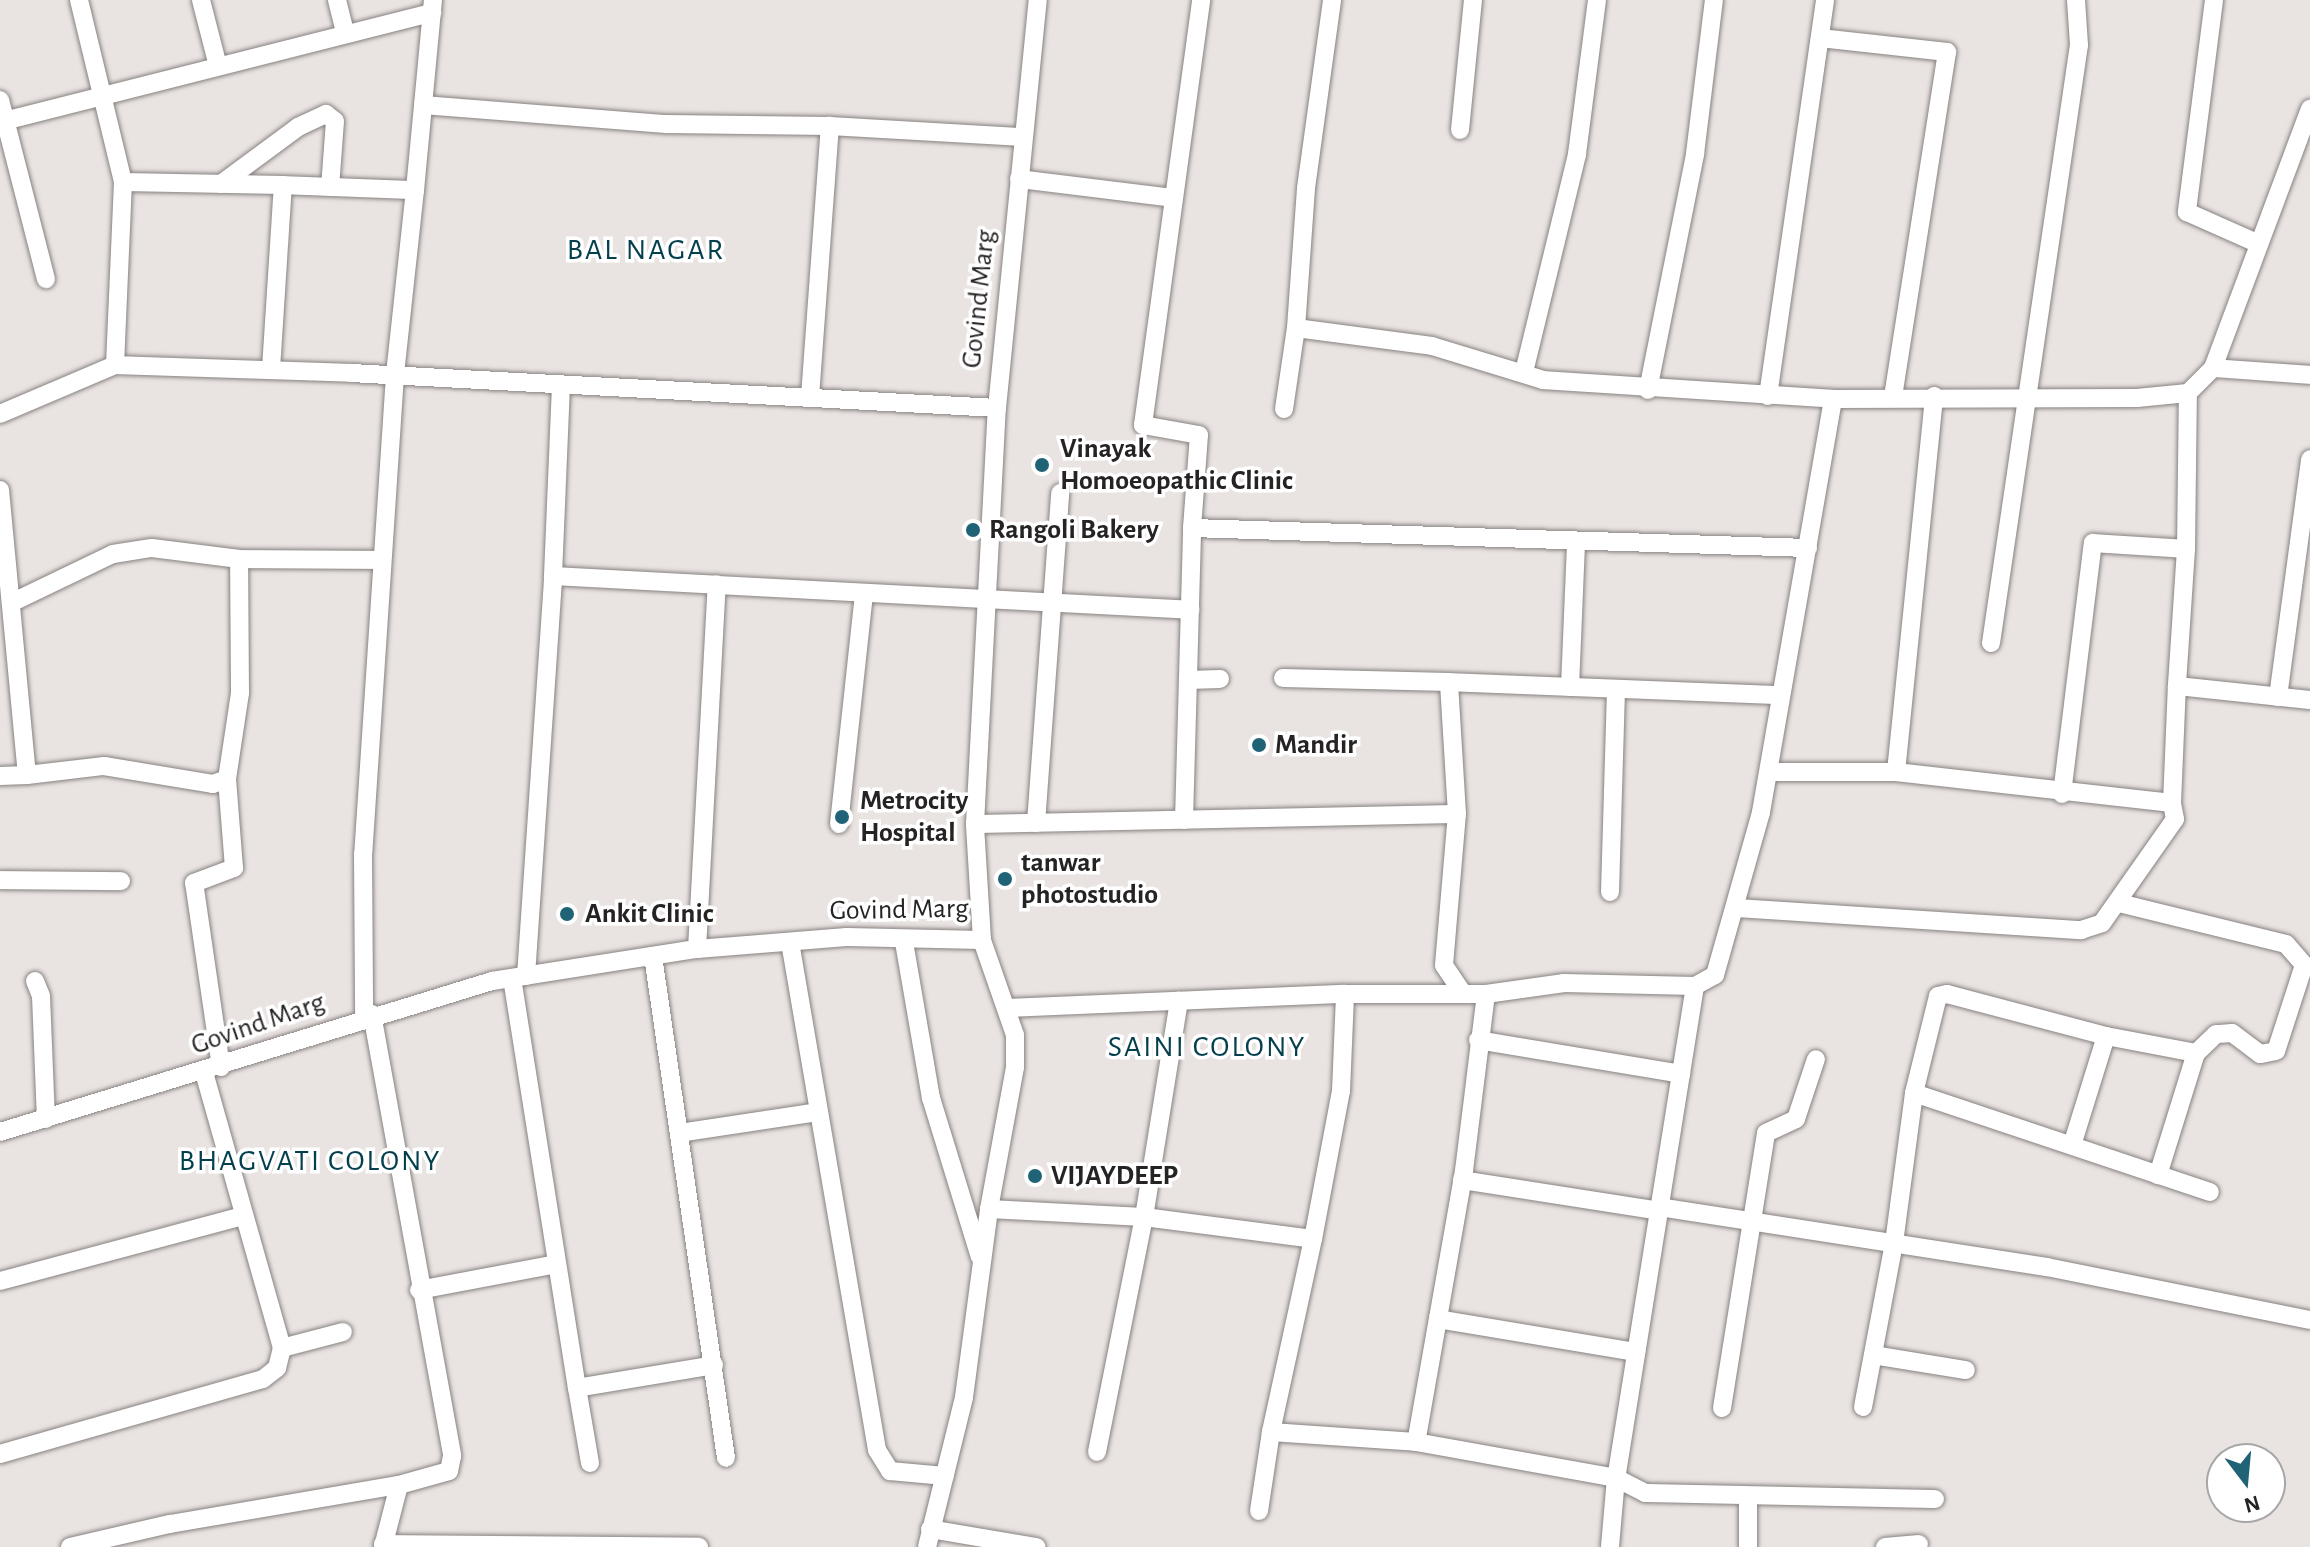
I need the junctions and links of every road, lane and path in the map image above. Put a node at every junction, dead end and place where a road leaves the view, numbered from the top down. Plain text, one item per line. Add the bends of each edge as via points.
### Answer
1 (79, 0) edge
2 (201, 0) edge
3 (337, 0) edge
4 (1038, 0) edge
5 (1201, 0) edge
6 (1332, 0) edge
7 (1473, 0) edge
8 (1597, 0) edge
9 (1714, 0) edge
10 (1825, 0) edge
11 (2076, 0) edge
12 (2214, 0) edge
13 (432, 6) edge
14 (345, 33) junction
15 (1820, 38) junction
16 (218, 66) junction
17 (103, 93) junction
18 (0, 100) edge
19 (423, 105) junction
20 (2310, 109) edge
21 (2, 122) edge
22 (830, 126) junction
23 (1460, 130) dead end
24 (1023, 137) junction
25 (1019, 179) junction
26 (123, 182) junction
27 (221, 184) junction
28 (283, 185) junction
29 (330, 187) junction
30 (415, 190) junction
31 (1174, 198) junction
32 (2257, 243) junction
33 (46, 279) dead end
34 (1296, 328) junction
35 (115, 365) junction
36 (2213, 368) junction
37 (271, 369) junction
38 (1524, 372) junction
39 (395, 375) junction
40 (2310, 375) edge
41 (561, 385) junction
42 (1648, 390) junction
43 (2188, 393) junction
44 (1768, 396) junction
45 (1934, 396) junction
46 (810, 397) junction
47 (1893, 397) junction
48 (2031, 397) junction
49 (1833, 399) junction
50 (997, 408) junction
51 (1284, 409) dead end
52 (0, 414) edge
53 (2310, 459) edge
54 (0, 490) edge
55 (1060, 493) dead end
56 (1192, 528) junction
57 (1576, 542) junction
58 (1808, 548) junction
59 (2186, 549) junction
60 (239, 559) junction
61 (382, 560) junction
62 (553, 576) junction
63 (717, 585) junction
64 (864, 595) junction
65 (986, 602) junction
66 (11, 603) junction
67 (1052, 604) junction
68 (1190, 610) junction
69 (1991, 643) dead end
70 (1283, 678) dead end
71 (1220, 679) dead end
72 (1188, 680) junction
73 (1449, 682) junction
74 (2177, 686) junction
75 (1570, 687) junction
76 (1616, 689) junction
77 (1779, 695) junction
78 (2278, 697) junction
79 (2310, 700) edge
80 (1769, 772) junction
81 (1896, 772) junction
82 (27, 775) junction
83 (0, 776) edge
84 (227, 779) junction
85 (2062, 794) junction
86 (2172, 803) junction
87 (1457, 814) junction
88 (1184, 820) junction
89 (1036, 823) junction
90 (839, 824) dead end
91 (975, 824) junction
92 (0, 880) edge
93 (121, 881) dead end
94 (1610, 892) dead end
95 (2119, 903) junction
96 (1737, 908) junction
97 (982, 940) junction
98 (790, 942) junction
99 (904, 942) junction
100 (697, 949) junction
101 (653, 956) junction
102 (519, 977) junction
103 (35, 981) dead end
104 (1695, 986) junction
105 (1462, 992) junction
106 (1345, 994) junction
107 (1486, 994) junction
108 (1179, 1001) junction
109 (1007, 1008) junction
110 (368, 1016) junction
111 (2106, 1036) junction
112 (1478, 1040) junction
113 (2196, 1053) junction
114 (1816, 1059) dead end
115 (212, 1070) junction
116 (1681, 1074) junction
117 (1914, 1093) junction
118 (818, 1112) junction
119 (46, 1119) junction
120 (0, 1132) edge
121 (679, 1133) junction
122 (2073, 1142) junction
123 (2158, 1175) junction
124 (1462, 1180) junction
125 (2210, 1192) dead end
126 (989, 1209) junction
127 (1659, 1209) junction
128 (242, 1216) junction
129 (1144, 1217) junction
130 (1750, 1221) junction
131 (1313, 1239) junction
132 (1894, 1243) junction
133 (557, 1264) junction
134 (982, 1264) junction
135 (0, 1281) edge
136 (419, 1290) junction
137 (1438, 1319) junction
138 (2310, 1320) edge
139 (343, 1332) dead end
140 (282, 1348) junction
141 (1636, 1352) junction
142 (1873, 1355) junction
143 (714, 1365) junction
144 (1966, 1370) dead end
145 (577, 1388) junction
146 (1863, 1407) dead end
147 (1722, 1408) dead end
148 (1271, 1432) junction
149 (1416, 1442) junction
150 (1097, 1452) dead end
151 (0, 1454) edge
152 (726, 1458) dead end
153 (590, 1463) dead end
154 (945, 1476) junction
155 (1616, 1478) junction
156 (399, 1485) junction
157 (1748, 1497) junction
158 (1935, 1499) dead end
159 (1259, 1511) dead end
160 (929, 1538) edge
161 (1919, 1544) dead end
162 (383, 1546) edge
163 (520, 1546) edge
164 (649, 1546) edge
165 (70, 1547) edge
166 (699, 1547) edge
167 (1036, 1547) edge
168 (1610, 1547) edge
169 (1748, 1547) edge
170 (1885, 1547) edge

1 - 17 street
2 - 16 street
3 - 14 street
4 - 24 street, Govind Marg
5 - 31 street
6 - 34 street via 1306,188
7 - 23 street
8 - 38 street via 1577,154
9 - 42 street via 1695,154
10 - 15 street
11 - 48 street via 2079,45
12 - 32 street via 2187,212
13 - 14 street
13 - 19 street
14 - 16 street
15 - 44 street
15 - 47 street via 1947,52
16 - 17 street
17 - 21 street
17 - 26 street
18 - 21 street
19 - 22 street via 666,124
19 - 30 street
20 - 32 street
21 - 33 street
22 - 24 street
22 - 46 street
24 - 25 street, Govind Marg
25 - 31 street
25 - 50 street, Govind Marg
26 - 27 street
26 - 35 street
27 - 28 street
27 - 29 street via 298,127 326,114 335,121
28 - 29 street
28 - 37 street
29 - 30 street
30 - 39 street
31 - 56 street via 1143,425 1199,435
32 - 36 street
34 - 38 street via 1432,346
34 - 51 street
35 - 37 street
35 - 52 street
36 - 40 street
36 - 43 street
37 - 39 street
38 - 42 street via 1543,380
39 - 41 street
39 - 61 street
41 - 46 street
41 - 62 street
42 - 44 street
43 - 48 street
43 - 59 street
44 - 49 street
45 - 47 street
45 - 48 street
45 - 81 street
46 - 50 street
47 - 49 street
48 - 69 street
49 - 58 street
50 - 65 street, Govind Marg
53 - 78 street
54 - 66 street
55 - 67 street
56 - 57 street
56 - 68 street
57 - 58 street
57 - 75 street
58 - 77 street
59 - 74 street
59 - 85 street via 2093,543
60 - 61 street
60 - 66 street via 152,548 113,554
60 - 84 street via 240,693
61 - 110 street via 363,854
62 - 63 street
62 - 102 street
63 - 64 street
63 - 100 street
64 - 65 street
64 - 90 street
65 - 67 street
65 - 91 street, Govind Marg
66 - 82 street
67 - 68 street
67 - 89 street
68 - 72 street
70 - 73 street
71 - 72 street
72 - 88 street
73 - 75 street
73 - 87 street
74 - 78 street
74 - 86 street
75 - 76 street
76 - 77 street
76 - 94 street
77 - 80 street
78 - 79 street
80 - 81 street
80 - 96 street
81 - 85 street
82 - 83 street
82 - 84 street via 104,766 213,784
84 - 115 street via 234,868 194,883
85 - 86 street
86 - 95 street via 2175,819
87 - 88 street
87 - 105 street via 1444,965
88 - 89 street
89 - 91 street
91 - 97 street, Govind Marg
92 - 93 street
95 - 96 street via 2102,923 2081,930
95 - 113 street via 2286,944 2304,965 2276,1051 2260,1054 2232,1033 2216,1034
96 - 104 street via 1715,975
97 - 99 street, Govind Marg
97 - 109 street
98 - 99 street, Govind Marg via 847,937
98 - 100 street, Govind Marg
98 - 118 street
99 - 134 street via 931,1098
100 - 101 street, Govind Marg
101 - 102 street, Govind Marg
101 - 121 street
102 - 110 street, Govind Marg
102 - 133 street
103 - 119 street via 42,1008
104 - 107 street via 1564,983
104 - 116 street
105 - 106 street
105 - 107 street
106 - 108 street
106 - 131 street via 1341,1091
107 - 112 street
108 - 109 street
108 - 129 street
109 - 126 street via 1015,1035 1015,1067
110 - 115 street, Govind Marg
110 - 136 street
111 - 113 street
111 - 117 street via 1947,994 1938,996
111 - 122 street
112 - 116 street
112 - 124 street
113 - 123 street
114 - 130 street via 1796,1119 1766,1133
115 - 119 street, Govind Marg
115 - 128 street
116 - 127 street
117 - 122 street
117 - 132 street
118 - 121 street
118 - 154 street via 877,1450 890,1471
119 - 120 street, Govind Marg
121 - 143 street
122 - 123 street
123 - 125 street
124 - 127 street
124 - 137 street
126 - 129 street
126 - 134 street
127 - 130 street
127 - 141 street
128 - 135 street
128 - 140 street
129 - 131 street
129 - 150 street
130 - 132 street
130 - 147 street
131 - 148 street
132 - 138 street via 2047,1267
132 - 142 street
133 - 136 street
133 - 145 street
134 - 154 street via 964,1397
136 - 156 street via 452,1456 449,1471
137 - 141 street
137 - 149 street
139 - 140 street
140 - 151 street via 277,1368 263,1379
141 - 155 street
142 - 144 street
142 - 146 street
143 - 145 street
143 - 152 street
145 - 153 street
148 - 149 street
148 - 159 street
149 - 155 street
154 - 160 street
155 - 157 street via 1645,1493
155 - 168 street
156 - 162 street
156 - 165 street via 170,1524
157 - 158 street
157 - 169 street
160 - 167 street
161 - 170 street
162 - 163 street
163 - 164 street
164 - 166 street

